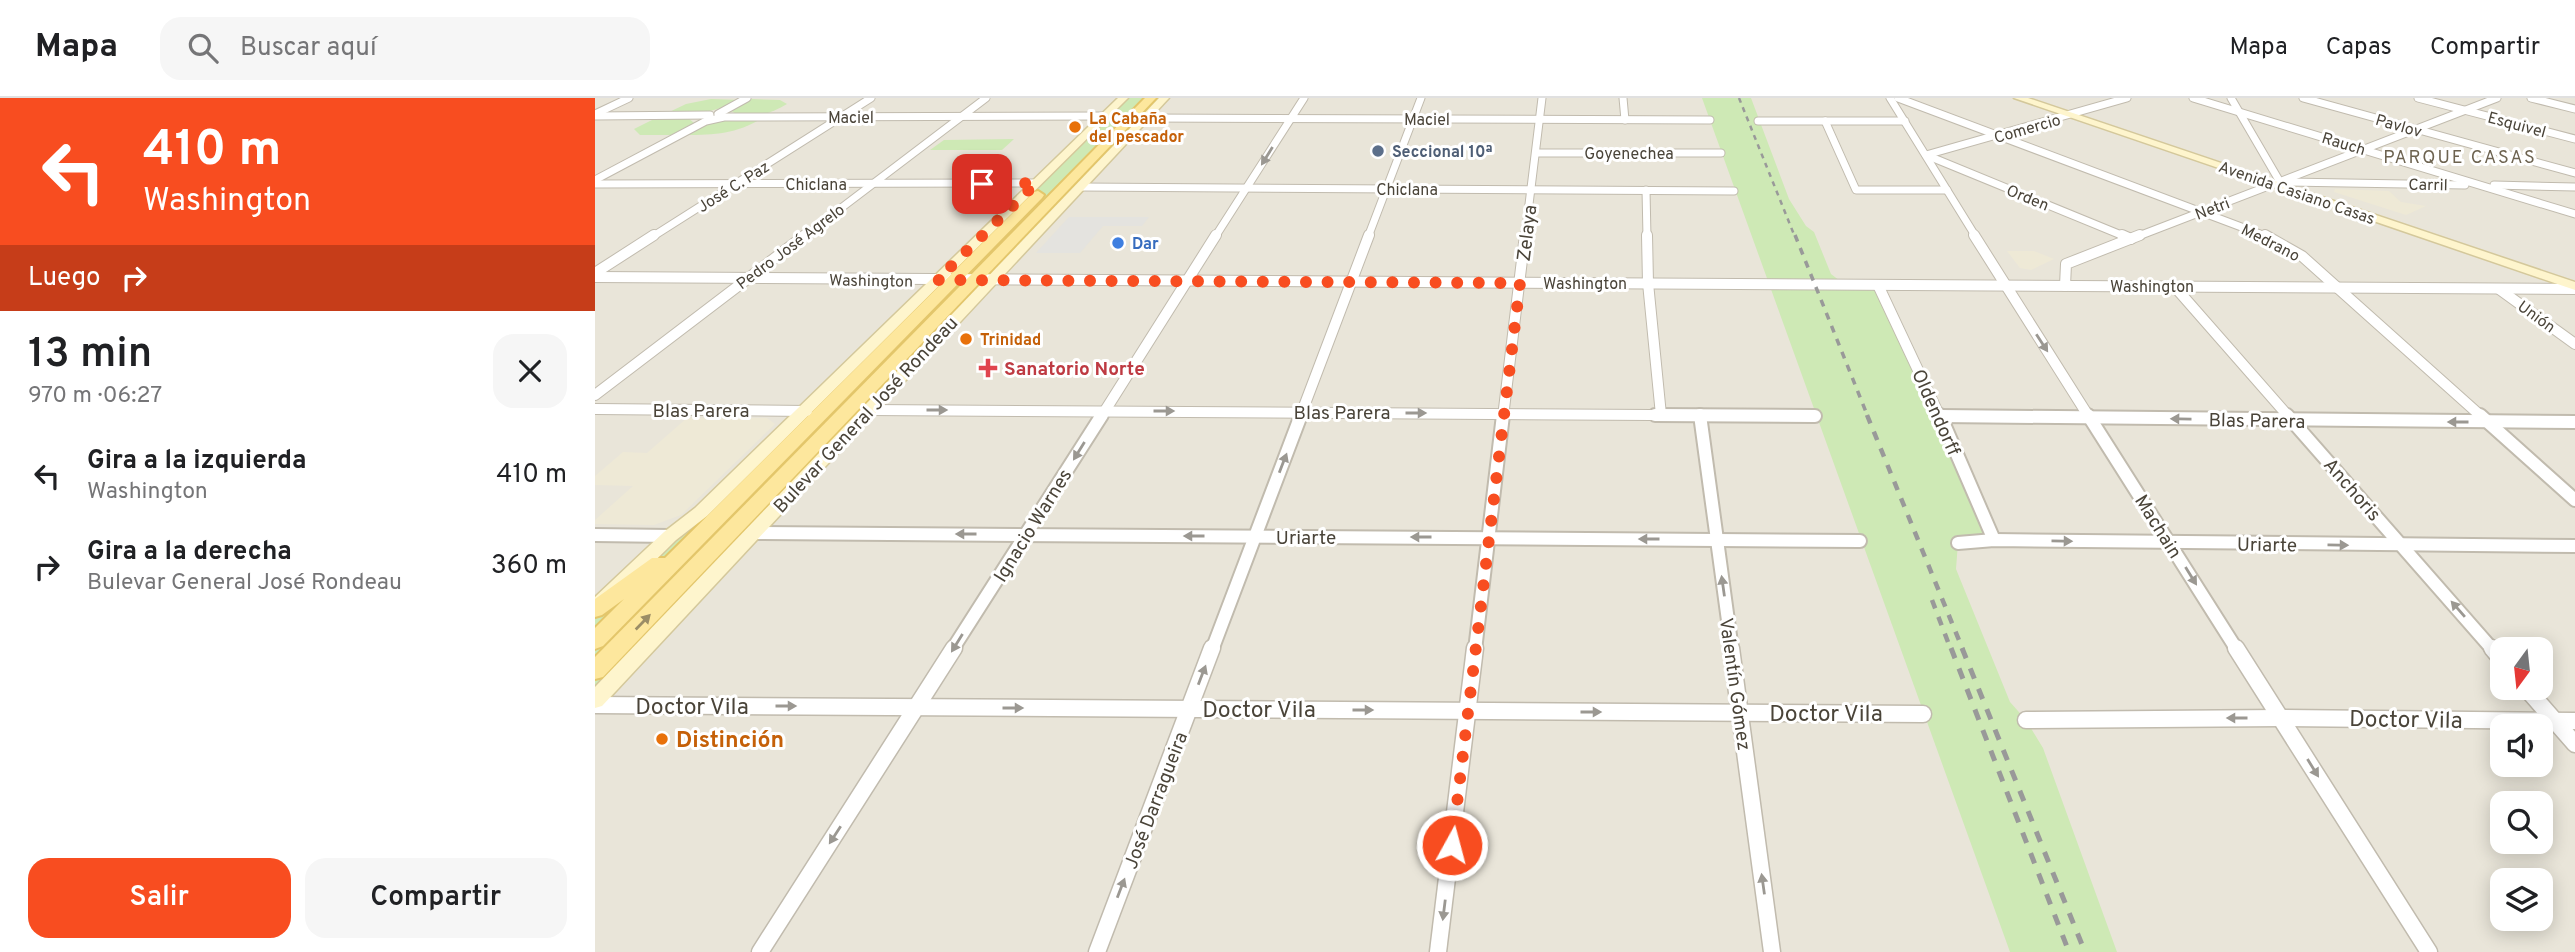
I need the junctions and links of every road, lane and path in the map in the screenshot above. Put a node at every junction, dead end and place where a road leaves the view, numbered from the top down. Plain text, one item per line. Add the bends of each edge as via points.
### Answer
1 (629, 98) edge
2 (747, 98) edge
3 (871, 98) edge
4 (986, 98) edge
5 (1123, 98) edge
6 (1134, 98) edge
7 (1164, 98) edge
8 (1304, 98) edge
9 (1421, 98) edge
10 (1542, 98) edge
11 (1623, 98) edge
12 (1891, 98) edge
13 (1898, 98) edge
14 (2019, 98) edge
15 (2030, 98) edge
16 (2127, 98) edge
17 (2193, 98) edge
18 (2231, 98) edge
19 (2303, 98) edge
20 (2418, 98) edge
21 (2497, 98) edge
22 (2532, 98) edge
23 (1149, 109) edge
24 (2575, 109) edge
25 (2466, 111) junction
26 (2241, 112) junction
27 (2073, 114) junction
28 (595, 115) edge
29 (721, 115) junction
30 (962, 116) junction
31 (1104, 116) junction
32 (841, 117) junction
33 (705, 119) junction
34 (1291, 119) junction
35 (1413, 119) junction
36 (1539, 119) junction
37 (1625, 120) junction
38 (1710, 120) dead end
39 (1758, 121) dead end
40 (1825, 121) junction
41 (1905, 121) junction
42 (2414, 129) junction
43 (2003, 135) junction
44 (2575, 139) edge
45 (2364, 150) junction
46 (1536, 153) junction
47 (1721, 153) dead end
48 (1926, 155) junction
49 (2575, 173) edge
50 (1055, 179) junction
51 (595, 182) edge
52 (1036, 183) junction
53 (2277, 183) junction
54 (736, 184) junction
55 (873, 184) junction
56 (2480, 185) junction
57 (1080, 187) junction
58 (2575, 187) edge
59 (1247, 188) junction
60 (1387, 188) junction
61 (1532, 189) junction
62 (1646, 190) junction
63 (1947, 190) junction
64 (1734, 191) dead end
65 (1016, 203) junction
66 (2203, 211) junction
67 (2575, 214) edge
68 (2131, 239) junction
69 (595, 275) edge
70 (748, 279) junction
71 (2575, 279) edge
72 (944, 281) junction
73 (981, 281) junction
74 (1187, 282) junction
75 (1351, 282) junction
76 (1520, 283) junction
77 (1648, 283) junction
78 (1878, 285) junction
79 (2005, 285) junction
80 (2065, 286) junction
81 (2175, 287) junction
82 (2339, 288) junction
83 (2575, 288) edge
84 (2498, 289) junction
85 (2575, 344) edge
86 (595, 395) edge
87 (595, 409) edge
88 (860, 409) junction
89 (807, 411) junction
90 (1105, 411) junction
91 (1302, 412) junction
92 (1504, 414) junction
93 (1661, 415) junction
94 (1700, 415) junction
95 (1815, 416) dead end
96 (1940, 416) junction
97 (2091, 418) junction
98 (2293, 421) junction
99 (2486, 422) junction
100 (2575, 422) edge
101 (2575, 500) edge
102 (711, 525) junction
103 (752, 533) junction
104 (1026, 535) junction
105 (595, 536) edge
106 (670, 536) junction
107 (1255, 536) junction
108 (1489, 538) junction
109 (1717, 540) junction
110 (1994, 540) junction
111 (1860, 541) dead end
112 (1958, 543) dead end
113 (2170, 543) junction
114 (2403, 546) junction
115 (2575, 546) edge
116 (595, 609) edge
117 (595, 641) edge
118 (2490, 646) edge
119 (595, 671) edge
120 (2537, 700) edge
121 (595, 702) edge
122 (917, 707) junction
123 (1189, 709) junction
124 (1468, 711) junction
125 (1740, 713) junction
126 (1923, 714) dead end
127 (2281, 718) junction
128 (2026, 720) dead end
129 (2555, 721) junction
130 (2575, 721) edge
131 (2575, 744) edge
132 (761, 952) edge
133 (1097, 952) edge
134 (1439, 952) edge
135 (1772, 952) edge
136 (2430, 952) edge

1 - 28 street
2 - 29 street
3 - 32 street, José C. Paz
4 - 30 street, Pedro José Agrelo
5 - 31 main road, Bulevar General José Rondeau
6 - 50 main road, Bulevar General José Rondeau
7 - 23 main road, Bulevar General José Rondeau
8 - 34 street, Ignacio Warnes
9 - 35 street, José Darragueira
10 - 36 street, Zelaya
11 - 37 street
12 - 41 street, Machain
13 - 43 street, Medrano
14 - 27 main road, Avenida Casiano Casas
15 - 27 main road, Avenida Casiano Casas
16 - 27 street, Comercio
17 - 26 street, Rauch
18 - 26 street
19 - 42 street, Pavlov
20 - 25 street, Esquivel
21 - 25 street, Netri
22 - 24 street
23 - 34 street, Maciel
23 - 57 main road, Bulevar General José Rondeau
23 - 73 main road, Bulevar General José Rondeau via 1123,126
25 - 42 street, Netri
25 - 44 street, Esquivel
26 - 45 street, Rauch
26 - 53 street
27 - 43 street, Comercio
27 - 53 main road, Avenida Casiano Casas
28 - 33 street
29 - 32 street, Maciel
29 - 33 street
30 - 31 street, Maciel
30 - 32 street, Maciel
30 - 55 street, Pedro José Agrelo
31 - 52 main road, Bulevar General José Rondeau
32 - 54 street, José C. Paz
33 - 51 street
34 - 35 street, Maciel
34 -> 59 street, Ignacio Warnes
35 - 36 street, Maciel
35 - 60 street, José Darragueira
36 - 37 street, Maciel
36 - 46 street, Zelaya
37 - 38 street, Maciel
39 - 40 street
40 - 41 street
40 - 63 street via 1856,190
41 - 48 street, Machain
42 - 45 street, Netri
42 - 49 street, Pavlov
43 - 48 street, Comercio
43 - 66 street, Medrano
45 - 53 street, Netri
45 - 56 street, Rauch
46 - 47 street, Goyenechea
46 - 61 street, Zelaya
48 - 63 street, Machain
48 - 68 street, Orden
50 - 65 main road
50 - 72 main road, Bulevar General José Rondeau
51 - 54 street, Chiclana
52 - 55 street, Chiclana
52 - 65 main road, Bulevar General José Rondeau
53 - 56 street, Carril
53 - 66 street, Netri
53 - 71 main road, Avenida Casiano Casas
53 - 83 main road, Avenida Casiano Casas
54 - 55 street, Chiclana
54 - 69 street, José C. Paz
55 - 70 street, Pedro José Agrelo
56 - 58 street, Carril
56 - 67 street, Rauch
57 - 59 street, Chiclana
57 - 73 main road, Bulevar General José Rondeau
59 - 60 street, Chiclana
59 - 74 street, Ignacio Warnes
60 - 61 street, Chiclana
60 - 75 street, José Darragueira
61 - 62 street, Chiclana
61 - 76 street, Zelaya
62 - 64 street, Chiclana
62 - 77 street
63 - 79 street, Machain
65 - 72 main road, Bulevar General José Rondeau
66 - 68 street, Netri
66 - 82 street, Medrano via 2302,256
68 - 80 street, Netri via 2066,264
69 - 70 street, Washington
70 - 72 street, Washington
70 - 86 street, Pedro José Agrelo
72 - 73 street, Washington
72 - 89 main road, Bulevar General José Rondeau
72 - 102 main road, Bulevar General José Rondeau
73 - 74 street, Washington
73 - 88 main road, Bulevar General José Rondeau
73 - 88 main road, Bulevar General José Rondeau via 900,376
74 - 75 street, Washington
74 - 90 street, Ignacio Warnes
75 - 76 street, Washington
75 - 91 street, José Darragueira
76 - 77 street, Washington
76 - 92 street, Zelaya
77 - 78 street, Washington
77 - 93 street
78 - 79 street, Washington
78 - 96 street, Oldendorff
79 - 80 street, Washington
79 -> 97 street, Machain
80 - 81 street, Washington
81 - 82 street, Washington
81 - 98 street, Anchoris
82 - 84 street, Washington
82 - 99 street, Medrano
83 - 84 street, Washington
84 - 85 street, Unión
87 - 89 street, Blas Parera
88 -> 90 street, Blas Parera
88 - 103 main road, Bulevar General José Rondeau
119 -> 88 main road, Bulevar General José Rondeau
89 - 106 main road, Bulevar General José Rondeau
90 -> 91 street, Blas Parera
90 -> 104 street, Ignacio Warnes
91 -> 92 street, Blas Parera
107 -> 91 street, José Darragueira
92 - 93 street, Blas Parera
92 - 108 street, Zelaya
93 - 94 street, Blas Parera
94 - 95 street, Blas Parera
94 - 109 street, Valentín Gómez
96 - 97 street, Blas Parera
96 - 110 street, Oldendorff
98 -> 97 street, Blas Parera
97 - 113 street, Machain
99 -> 98 street, Blas Parera
98 - 114 street, Anchoris
99 - 100 street, Blas Parera
99 - 101 street, Medrano
102 - 116 main road
102 - 117 main road, Bulevar General José Rondeau
104 -> 103 street, Uriarte
103 - 121 main road, Bulevar General José Rondeau
107 -> 104 street, Uriarte
104 -> 122 street, Ignacio Warnes
105 - 106 street
106 - 116 main road, Bulevar General José Rondeau
108 -> 107 street, Uriarte
123 -> 107 street, José Darragueira
109 -> 108 street, Uriarte
108 - 124 street, Zelaya
109 - 111 street, Uriarte
125 -> 109 street, Valentín Gómez
110 - 112 street, Uriarte
110 -> 113 street, Uriarte
113 -> 114 street, Uriarte
113 -> 127 street, Machain
114 - 115 street, Uriarte
118 -> 114 street, Anchoris
120 - 129 street
121 -> 122 street, Doctor Vila
122 -> 123 street, Doctor Vila
122 -> 132 street, Ignacio Warnes
123 -> 124 street, Doctor Vila
133 -> 123 street, José Darragueira
124 -> 125 street, Doctor Vila
124 -> 134 street, Zelaya
125 - 126 street, Doctor Vila
135 -> 125 street, Valentín Gómez
127 -> 128 street, Doctor Vila
127 - 129 street, Doctor Vila
127 -> 136 street, Machain
129 - 130 street, Doctor Vila
129 - 131 street

